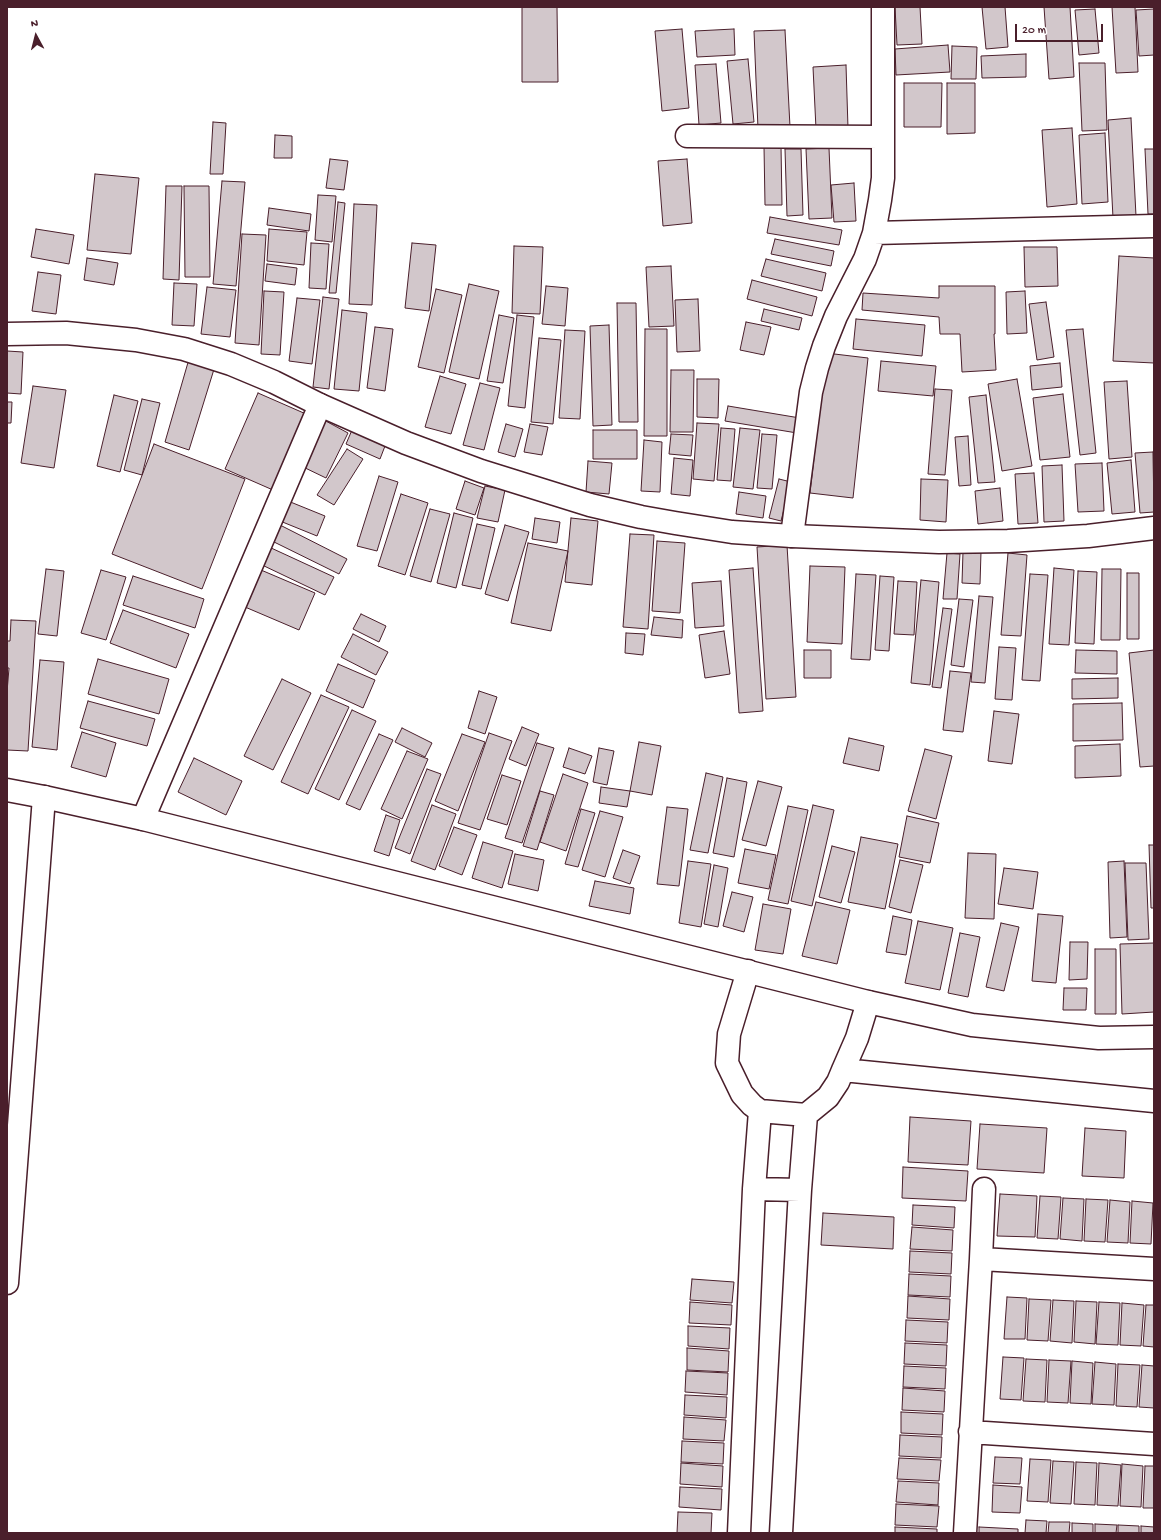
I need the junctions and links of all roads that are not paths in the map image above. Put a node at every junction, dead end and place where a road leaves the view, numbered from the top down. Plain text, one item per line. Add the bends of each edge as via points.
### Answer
1 (883, 7) edge
2 (687, 136) dead end
3 (882, 137) junction
4 (1154, 226) edge
5 (874, 233) junction
6 (7, 334) edge
7 (320, 406) junction
8 (1154, 528) edge
9 (792, 536) junction
10 (7, 790) edge
11 (44, 797) junction
12 (143, 819) junction
13 (748, 971) junction
14 (868, 1002) junction
15 (1154, 1037) edge
16 (843, 1070) junction
17 (1154, 1101) edge
18 (760, 1111) junction
19 (806, 1115) junction
20 (754, 1189) junction
21 (984, 1189) dead end
22 (800, 1190) junction
23 (981, 1259) junction
24 (1154, 1269) edge
25 (7, 1283) edge
26 (970, 1432) junction
27 (1154, 1444) edge
28 (738, 1533) edge
29 (781, 1533) edge
30 (965, 1533) edge

1 - 3 street
2 - 3 street
3 - 5 street via 883,178
4 - 5 street
5 - 9 street via 865,259 836,316 817,368 811,392
6 - 7 street via 66,333 136,340 184,349 231,364 274,382
7 - 9 street via 406,443 481,471 590,505 641,517 732,532
7 - 12 street
8 - 9 street via 1088,536 1008,541 938,542
10 - 11 street
11 - 12 street
11 - 25 street
12 - 13 street
13 - 14 street
13 - 18 street via 729,1034 727,1063 742,1094
14 - 15 street via 972,1025 1099,1038
14 - 16 street
16 - 17 street
16 - 19 street via 828,1097
18 - 19 street
18 - 20 street
19 - 22 street
20 - 22 street
20 - 28 street
21 - 23 street
22 - 29 street
23 - 24 street
23 - 26 street
26 - 27 street
26 - 30 street

